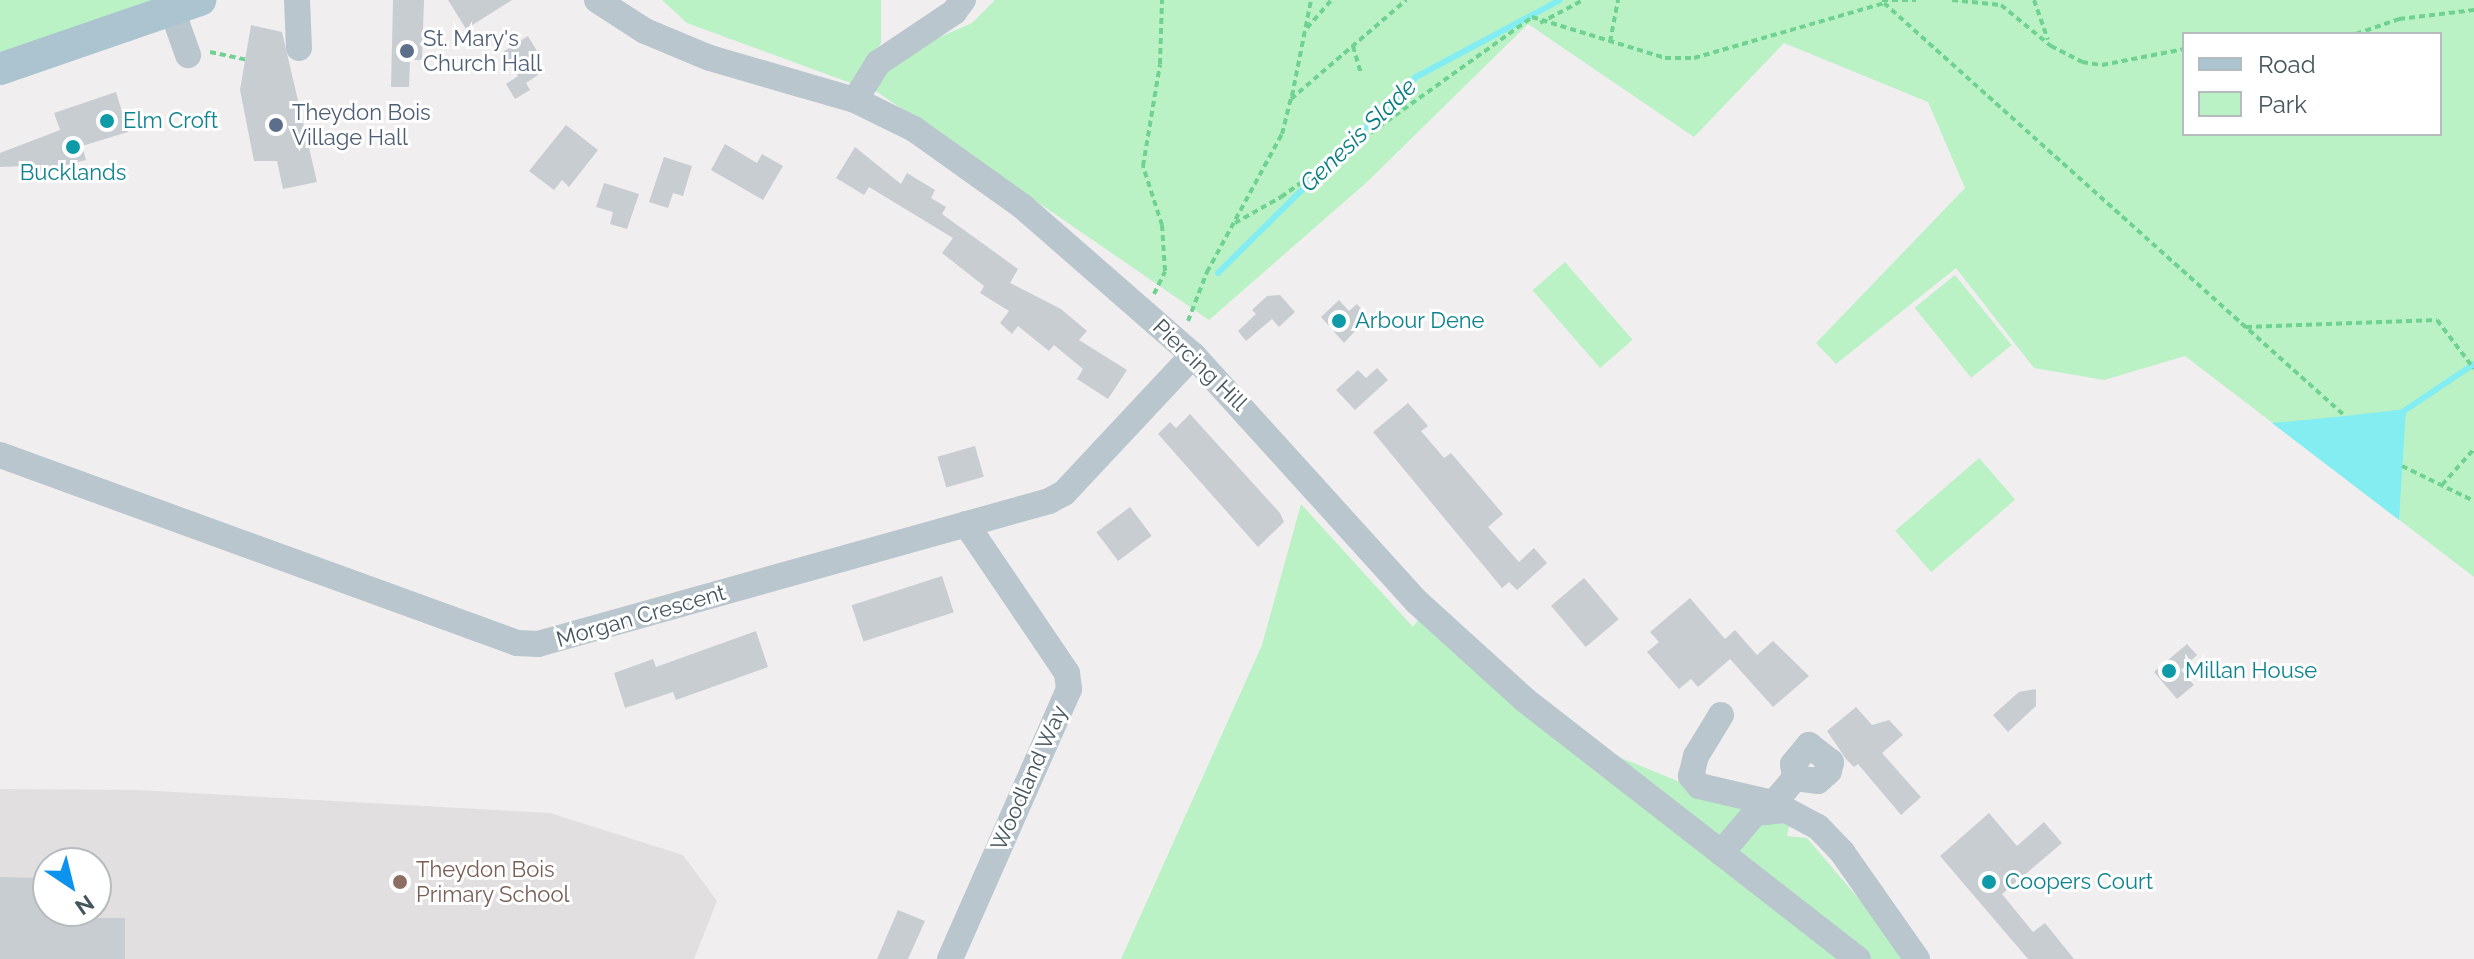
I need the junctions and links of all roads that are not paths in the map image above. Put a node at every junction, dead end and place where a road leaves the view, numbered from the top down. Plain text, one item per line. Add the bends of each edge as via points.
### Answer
1 (297, 0) edge
2 (597, 0) edge
3 (963, 0) edge
4 (186, 5) edge
5 (299, 48) dead end
6 (188, 55) dead end
7 (0, 69) edge
8 (855, 100) junction
9 (1193, 355) junction
10 (0, 455) edge
11 (966, 524) junction
12 (1721, 715) dead end
13 (1795, 778) dead end
14 (1769, 808) junction
15 (1721, 853) junction
16 (950, 959) edge
17 (1858, 959) edge
18 (1917, 959) edge

1 - 5 street
2 - 8 street, Piercing Hill via 645,31 710,58
3 - 8 street via 954,12 878,63
4 - 6 street
4 - 7 main road
8 - 9 street, Piercing Hill via 914,129 1181,324
9 - 11 street, Morgan Crescent via 1064,493
9 - 15 street, Piercing Hill via 1417,602 1525,700
10 - 11 street, Morgan Crescent via 517,643 538,644
11 - 16 street, Woodland Way via 1067,673 1069,689
12 - 14 street via 1696,756 1691,776 1699,786
13 - 14 street
14 - 15 street via 1755,813
14 - 18 street via 1786,810 1818,827 1842,852
15 - 17 street, Piercing Hill

